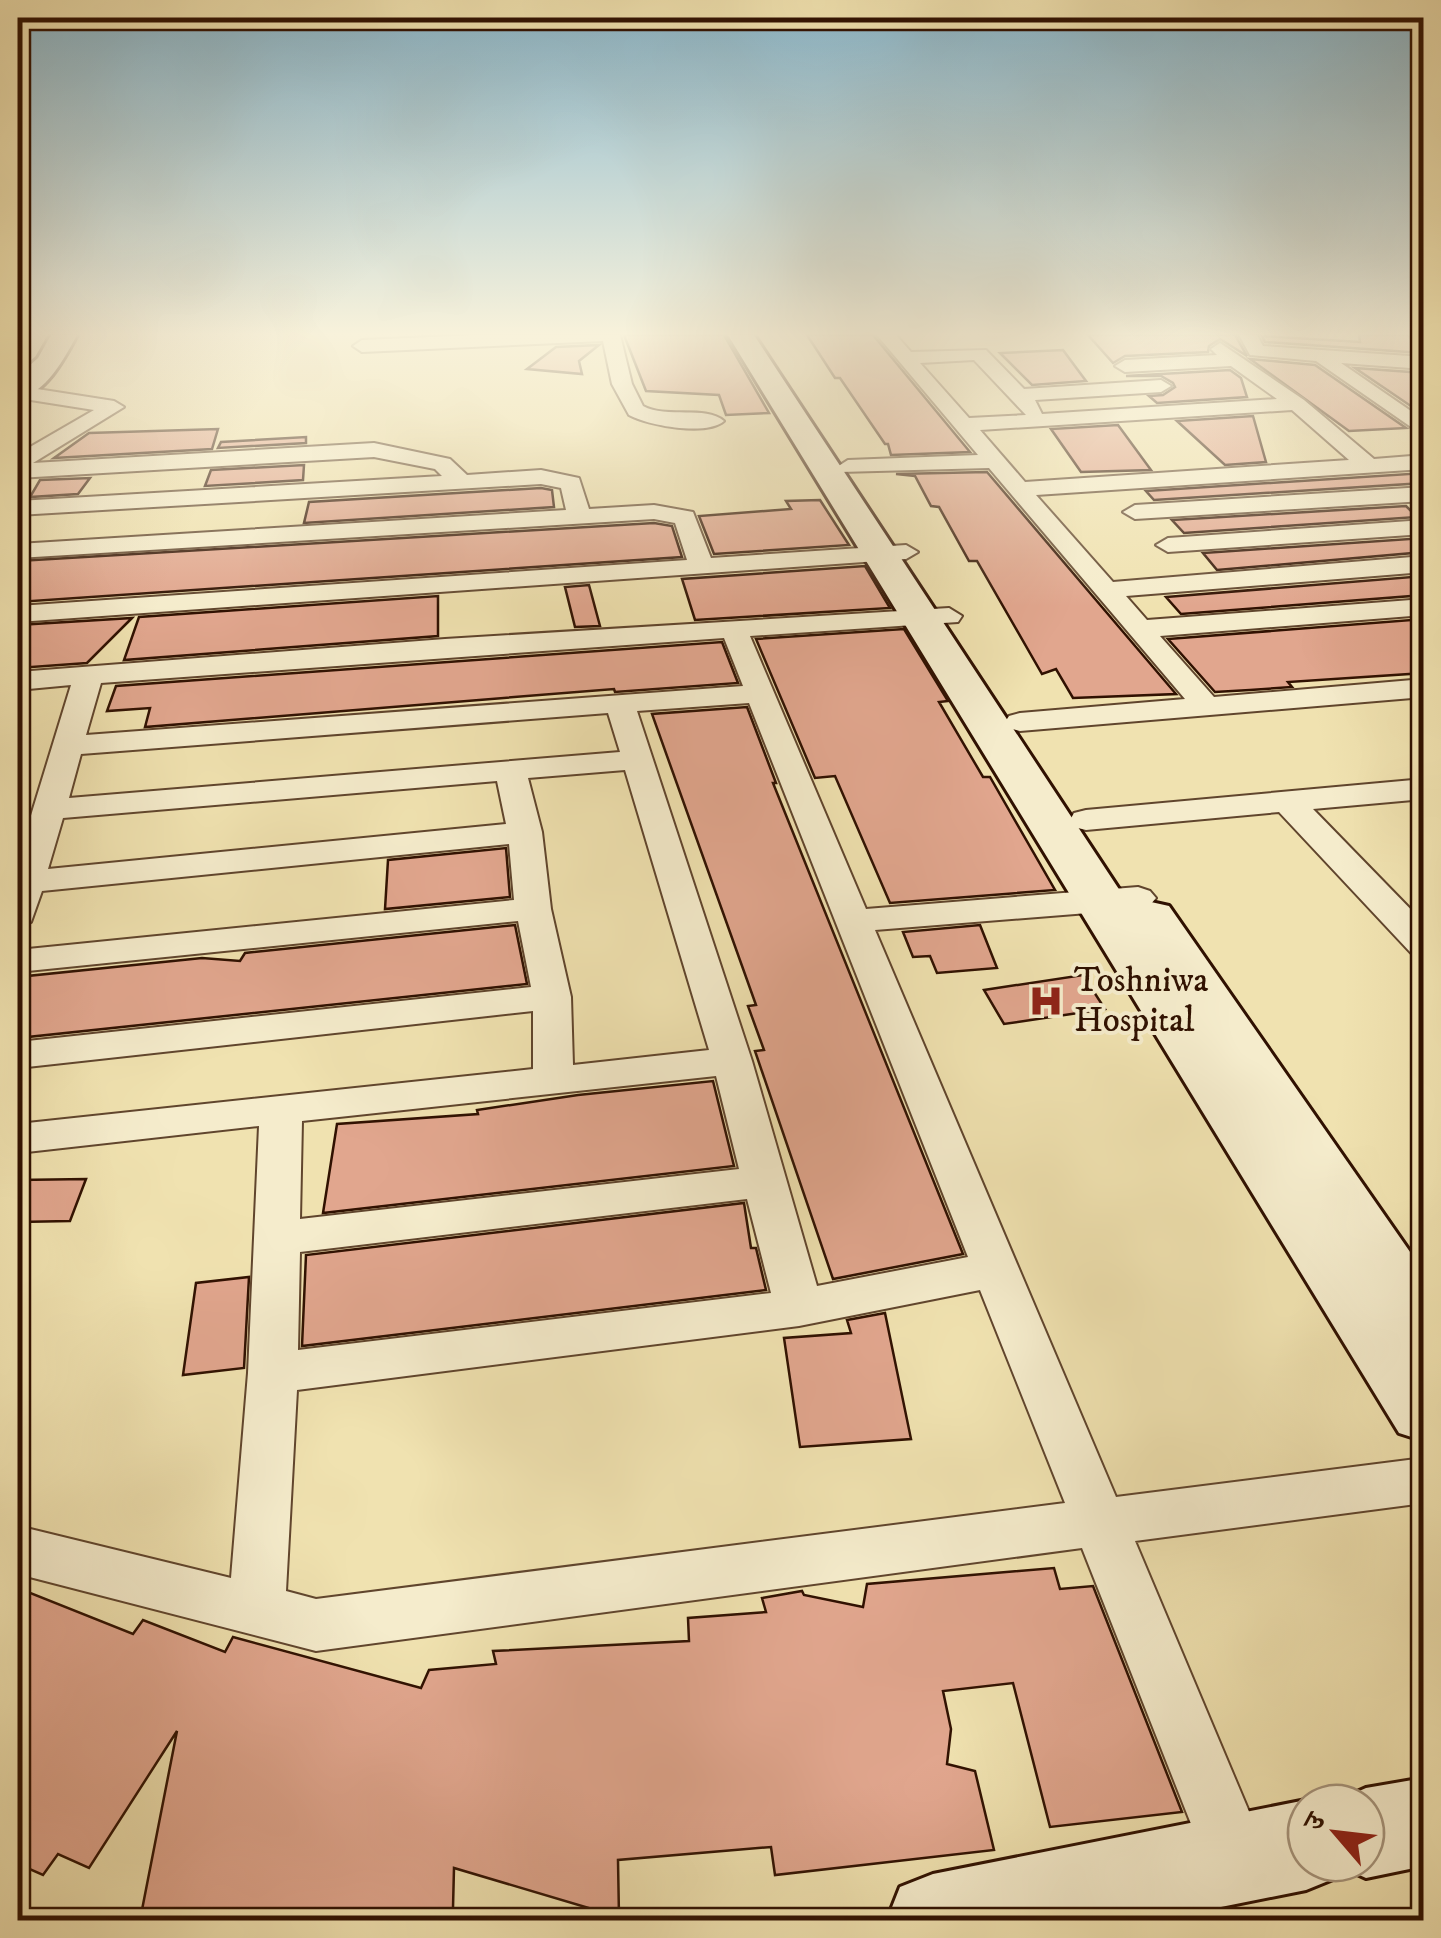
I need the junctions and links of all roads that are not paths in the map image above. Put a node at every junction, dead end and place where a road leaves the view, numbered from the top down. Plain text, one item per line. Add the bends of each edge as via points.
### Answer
1 (82, 425) edge
2 (804, 425) edge
3 (820, 425) edge
4 (962, 425) edge
5 (1325, 425) edge
6 (994, 461) junction
7 (18, 462) edge
8 (1424, 462) edge
9 (1377, 464) junction
10 (848, 467) junction
11 (18, 471) edge
12 (461, 482) junction
13 (1106, 483) junction
14 (1018, 489) junction
15 (1424, 494) edge
16 (18, 508) edge
17 (1135, 512) junction
18 (579, 516) junction
19 (1424, 527) edge
20 (1168, 545) junction
21 (18, 551) edge
22 (892, 553) junction
23 (1424, 564) edge
24 (702, 567) junction
25 (1203, 580) junction
26 (440, 585) junction
27 (1106, 590) junction
28 (1424, 607) edge
29 (18, 614) edge
30 (934, 617) junction
31 (1243, 621) junction
32 (1140, 629) junction
33 (734, 630) junction
34 (446, 647) junction
35 (88, 678) junction
36 (18, 681) edge
37 (1424, 688) edge
38 (760, 694) junction
39 (620, 704) junction
40 (1207, 706) junction
41 (1020, 722) junction
42 (68, 746) junction
43 (636, 760) junction
44 (510, 770) junction
45 (1424, 789) edge
46 (1287, 802) junction
47 (49, 809) junction
48 (1086, 820) junction
49 (525, 832) junction
50 (22, 898) edge
51 (1118, 899) junction
52 (533, 909) junction
53 (854, 921) junction
54 (1424, 946) edge
55 (18, 961) edge
56 (552, 996) junction
57 (18, 1055) edge
58 (732, 1061) junction
59 (553, 1079) junction
60 (280, 1109) junction
61 (18, 1138) edge
62 (766, 1180) junction
63 (276, 1238) junction
64 (997, 1269) junction
65 (799, 1308) junction
66 (1424, 1324) edge
67 (272, 1372) junction
68 (1424, 1412) edge
69 (1424, 1480) edge
70 (1101, 1522) junction
71 (18, 1550) edge
72 (257, 1610) junction
73 (1424, 1822) edge
74 (1386, 1829) edge
75 (1272, 1852) edge
76 (934, 1920) edge

1 - 7 street
2 - 22 street
3 - 10 street
4 - 6 street
5 - 9 street
6 - 10 street
6 - 14 street
8 - 9 street
9 - 13 street
9 - 15 street
10 - 22 street
11 - 12 street via 374,450 442,464
12 - 16 street
12 - 18 street via 565,480 574,487
13 - 14 street
13 - 17 street
14 - 27 street
15 - 17 street
17 - 20 street
18 - 21 street
18 - 24 street via 685,517
19 - 20 street
20 - 25 street
22 - 24 street
22 - 30 street
23 - 25 street
24 - 26 street
25 - 27 street
25 - 31 street
26 - 29 street
26 - 34 street
27 - 32 street
28 - 31 street
30 - 33 street
30 - 41 street
30 - 51 street
31 - 32 street
32 - 40 street
33 - 34 street
33 - 38 street
34 - 35 street
35 - 36 street
35 - 42 street
37 - 40 street
38 - 39 street
38 - 53 street
39 - 42 street
39 - 43 street
40 - 41 street
41 - 48 street
42 - 47 street
43 - 44 street
43 - 58 street
44 - 47 street
44 - 49 street
45 - 46 street
46 - 48 street
46 - 54 street
47 - 50 street
48 - 51 street
49 - 50 street
49 - 52 street
51 - 53 street
51 - 66 street
51 - 68 street
52 - 55 street
52 - 56 street
53 - 64 street
56 - 57 street
56 - 59 street
58 - 59 street
58 - 62 street
59 - 60 street
60 - 61 street
60 - 63 street
62 - 63 street
62 - 65 street
63 - 67 street
64 - 65 street
64 - 70 street
65 - 67 street
67 - 72 street
69 - 70 street
70 - 72 street via 316,1625
70 - 75 street
71 - 72 street
73 - 74 street
75 - 76 street

